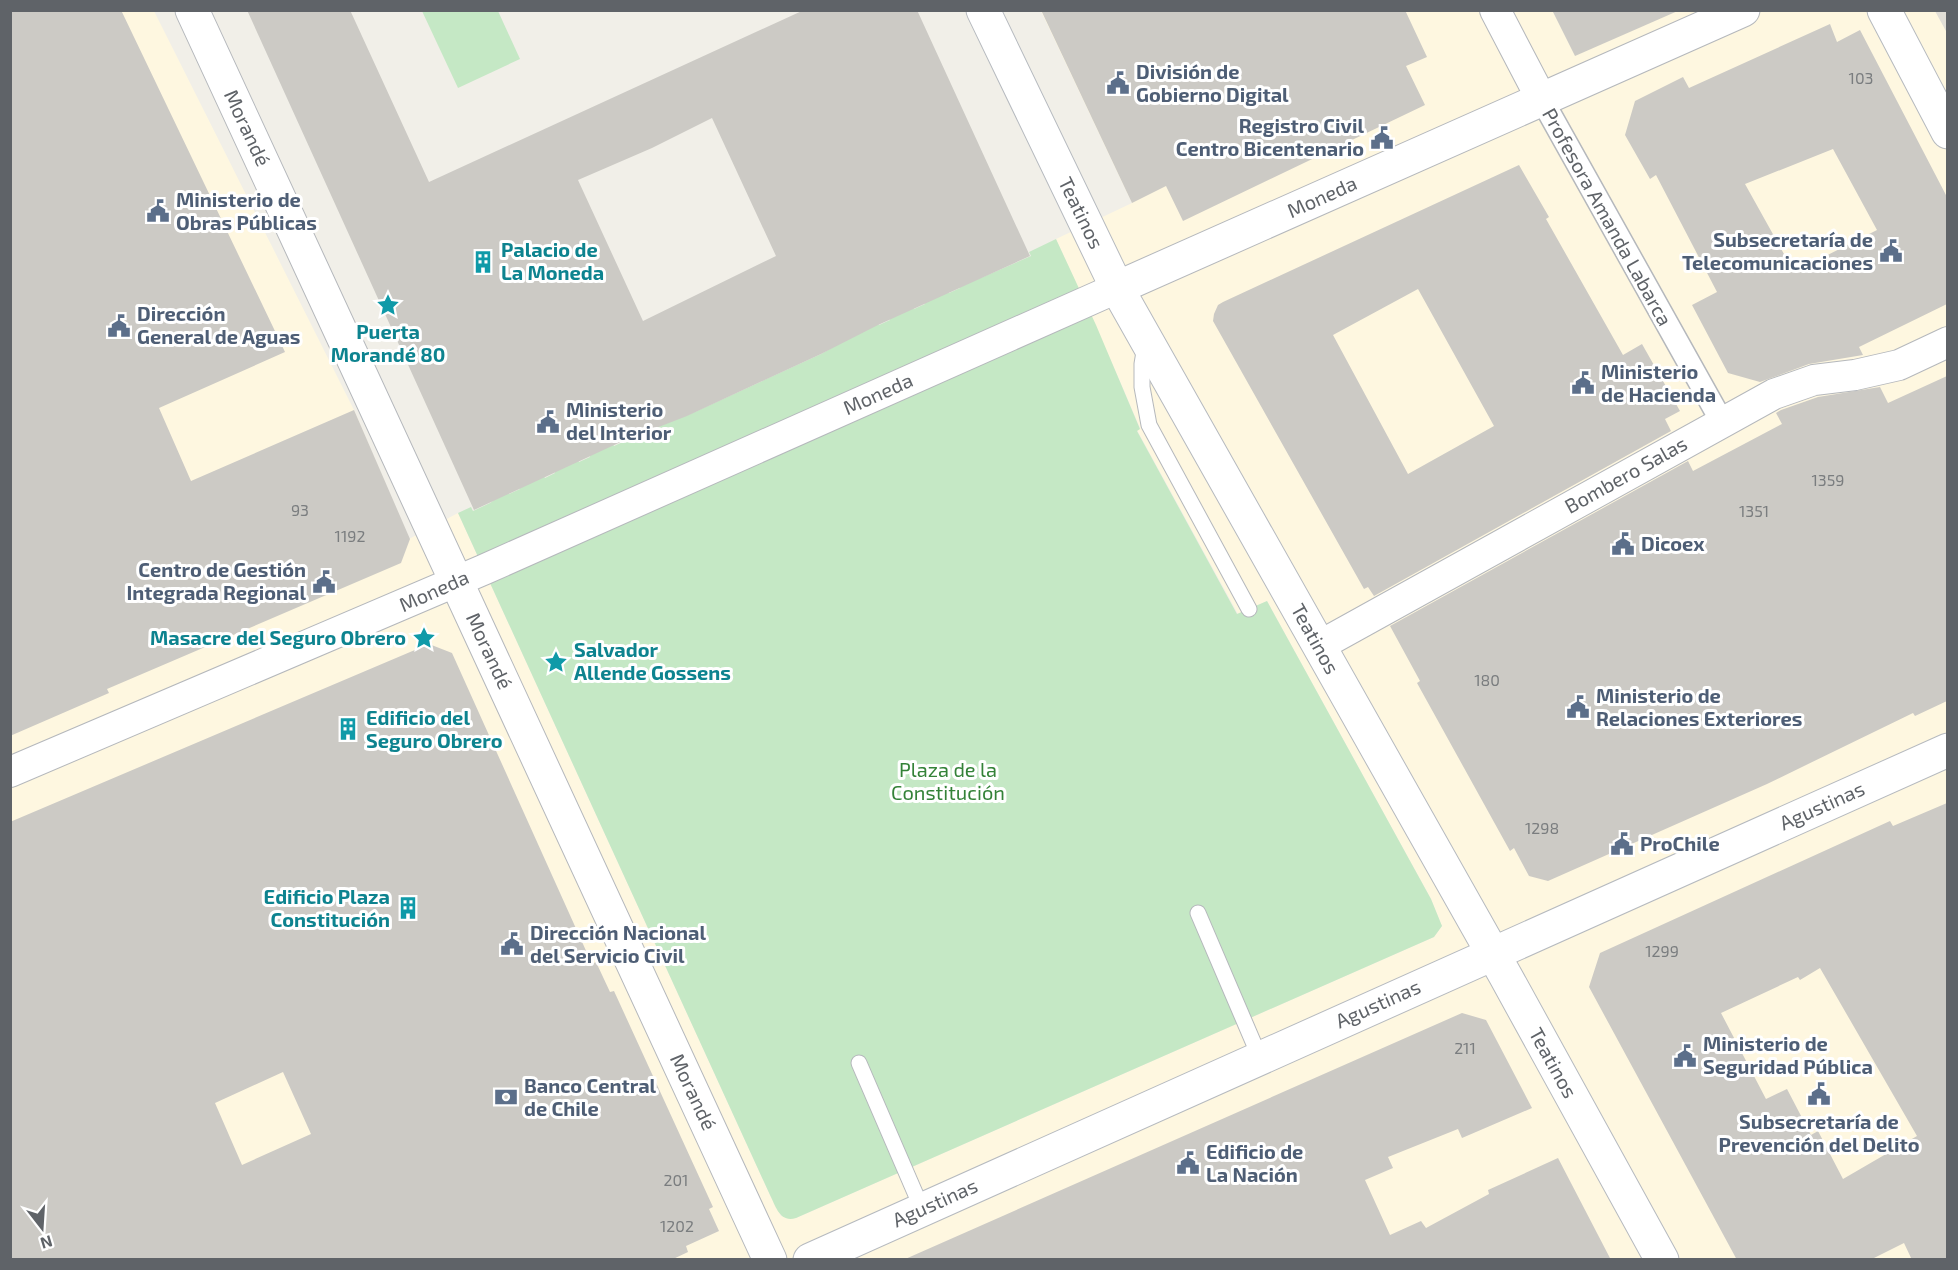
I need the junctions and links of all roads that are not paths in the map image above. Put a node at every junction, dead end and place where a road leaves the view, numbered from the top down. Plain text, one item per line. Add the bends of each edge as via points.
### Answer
1 (192, 10) edge
2 (983, 10) edge
3 (1495, 10) edge
4 (1743, 10) edge
5 (1884, 10) edge
6 (1542, 100) junction
7 (1947, 132) edge
8 (1117, 288) junction
9 (1146, 340) junction
10 (1947, 342) edge
11 (1722, 422) junction
12 (457, 582) junction
13 (1250, 609) dead end
14 (1319, 646) junction
15 (1947, 750) edge
16 (10, 772) edge
17 (1198, 913) dead end
18 (1492, 953) junction
19 (1260, 1058) junction
20 (859, 1063) dead end
21 (922, 1209) junction
22 (770, 1260) edge
23 (810, 1260) edge
24 (1662, 1260) edge

1 - 12 main road, Morandé
2 - 8 main road, Teatinos
3 - 6 street, Profesora Amanda Labarca
4 - 6 main road, Moneda
5 - 7 main road
6 - 8 main road, Moneda
6 - 11 street, Profesora Amanda Labarca
8 - 9 main road, Teatinos
8 - 12 street, Moneda
9 - 13 lane via 1142,387 1149,425
9 - 14 main road, Teatinos
10 - 11 street, Bombero Salas via 1899,365 1794,386
11 - 14 street, Bombero Salas
12 - 16 street, Moneda
12 - 22 main road, Morandé
14 - 18 main road, Teatinos
15 - 18 main road, Agustinas
17 - 19 lane
18 - 19 main road, Agustinas
18 - 24 main road, Teatinos
19 - 21 main road, Agustinas
20 - 21 lane
21 - 23 main road, Agustinas

